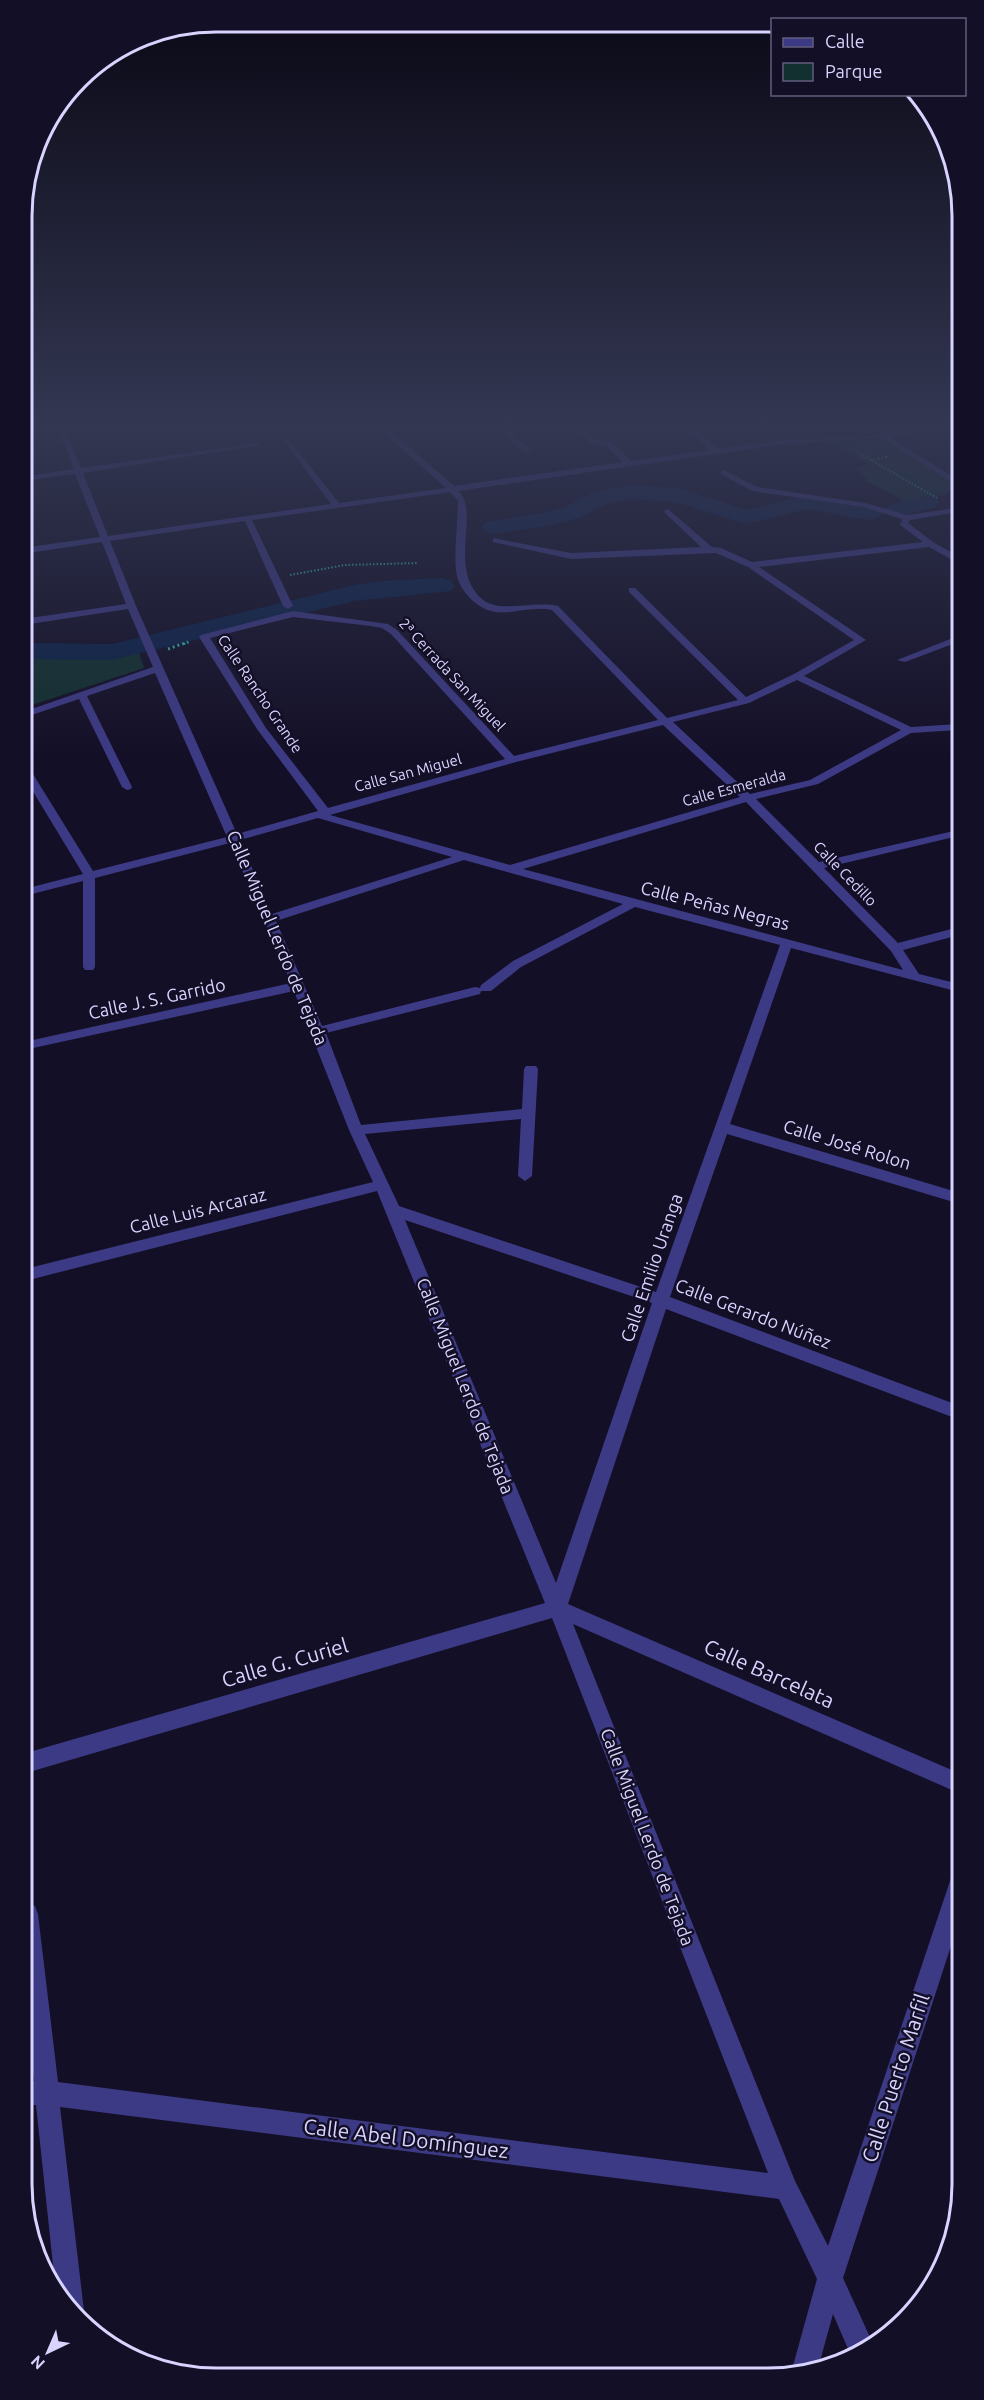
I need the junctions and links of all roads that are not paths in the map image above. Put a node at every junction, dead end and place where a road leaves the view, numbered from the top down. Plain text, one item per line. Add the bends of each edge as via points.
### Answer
1 (104, 534) edge
2 (143, 534) edge
3 (254, 534) edge
4 (462, 534) edge
5 (693, 534) edge
6 (917, 534) edge
7 (106, 539) junction
8 (496, 540) dead end
9 (930, 544) junction
10 (709, 549) junction
11 (32, 550) edge
12 (952, 557) edge
13 (751, 565) junction
14 (632, 590) dead end
15 (130, 606) junction
16 (291, 610) junction
17 (32, 621) edge
18 (952, 641) edge
19 (902, 660) dead end
20 (157, 665) junction
21 (797, 676) junction
22 (82, 696) junction
23 (745, 701) junction
24 (32, 712) edge
25 (666, 722) junction
26 (952, 727) edge
27 (909, 730) junction
28 (512, 760) junction
29 (32, 780) edge
30 (128, 787) dead end
31 (748, 798) junction
32 (322, 813) junction
33 (952, 833) edge
34 (235, 838) junction
35 (462, 856) junction
36 (816, 866) junction
37 (510, 869) junction
38 (89, 875) junction
39 (32, 891) edge
40 (632, 904) junction
41 (268, 919) junction
42 (952, 933) edge
43 (787, 942) junction
44 (895, 948) junction
45 (89, 967) dead end
46 (914, 976) junction
47 (297, 986) junction
48 (952, 986) edge
49 (318, 1032) junction
50 (32, 1044) edge
51 (531, 1069) dead end
52 (530, 1113) junction
53 (722, 1127) junction
54 (356, 1130) junction
55 (525, 1176) dead end
56 (381, 1185) junction
57 (952, 1197) edge
58 (393, 1210) junction
59 (32, 1273) edge
60 (660, 1300) junction
61 (952, 1410) edge
62 (557, 1608) junction
63 (32, 1761) edge
64 (952, 1780) edge
65 (952, 1908) edge
66 (32, 2004) edge
67 (37, 2093) edge
68 (786, 2188) junction
69 (830, 2278) junction
70 (68, 2294) edge
71 (860, 2344) edge
72 (806, 2364) edge

1 - 7 street, Calle Miguel Lerdo de Tejada
2 - 7 street
3 - 16 street
4 - 25 street, Calle Cedillo via 461,576 483,608 493,611 544,604 555,608
5 - 10 street
6 - 9 street
7 - 11 street
7 - 15 street, Calle Miguel Lerdo de Tejada
8 - 10 street via 571,556
9 - 12 street
9 - 13 street
10 - 13 street
13 - 21 street, Calle San Miguel via 861,640
14 - 23 street
15 - 17 street
15 - 20 street, Calle Miguel Lerdo de Tejada
16 - 28 street, 2ª Cerrada San Miguel via 371,623 394,632
16 - 32 street, Calle Rancho Grande via 204,637 262,729
18 - 19 street
20 - 22 street
20 - 34 street, Calle Miguel Lerdo de Tejada
21 - 23 street, Calle San Miguel
21 - 27 street
22 - 24 street
22 - 30 street
23 - 25 street, Calle San Miguel
25 - 28 street, Calle San Miguel
25 - 31 street, Calle Cedillo
26 - 27 street, Calle Esmeralda
27 - 31 street, Calle Esmeralda via 814,782
28 - 32 street, Calle San Miguel
29 - 38 street
31 - 36 street, Calle Cedillo
31 - 37 street, Calle Esmeralda
32 - 34 street, Calle San Miguel
32 - 35 street, Calle Peñas Negras
33 - 36 street
34 - 38 street, Calle San Miguel
34 - 41 street, Calle Miguel Lerdo de Tejada
35 - 37 street, Calle Peñas Negras
35 - 41 street
36 - 44 street, Calle Cedillo
37 - 40 street, Calle Peñas Negras
38 - 39 street, Calle San Miguel
38 - 45 street
40 - 43 street, Calle Peñas Negras
40 - 49 street via 517,964 480,990
41 - 47 street, Calle Miguel Lerdo de Tejada
42 - 44 street
43 - 46 street, Calle Peñas Negras
43 - 53 street, Calle Emilio Uranga
44 - 46 street, Calle Cedillo
46 - 48 street, Calle Peñas Negras
47 - 49 street, Calle Miguel Lerdo de Tejada
47 - 50 street, Calle J. S. Garrido
49 - 54 street, Calle Miguel Lerdo de Tejada
51 - 52 street
52 - 54 street
52 - 55 street
53 - 57 street, Calle José Rolon
53 - 60 street, Calle Emilio Uranga
54 - 56 street, Calle Miguel Lerdo de Tejada
56 - 58 street, Calle Miguel Lerdo de Tejada
56 - 59 street, Calle Luis Arcaraz
58 - 60 street, Calle Gerardo Núñez
58 - 62 street, Calle Miguel Lerdo de Tejada
60 - 61 street, Calle Gerardo Núñez
60 - 62 street, Calle Emilio Uranga
62 - 63 street, Calle G. Curiel
62 - 64 street, Calle Barcelata
62 - 68 street, Calle Miguel Lerdo de Tejada
65 - 69 street, Calle Puerto Marfil
66 - 67 street
67 - 68 street, Calle Abel Domínguez
67 - 70 street
68 - 69 street, Calle Miguel Lerdo de Tejada
69 - 71 street, Calle Miguel Lerdo de Tejada
69 - 72 street, Calle Puerto Marfil

